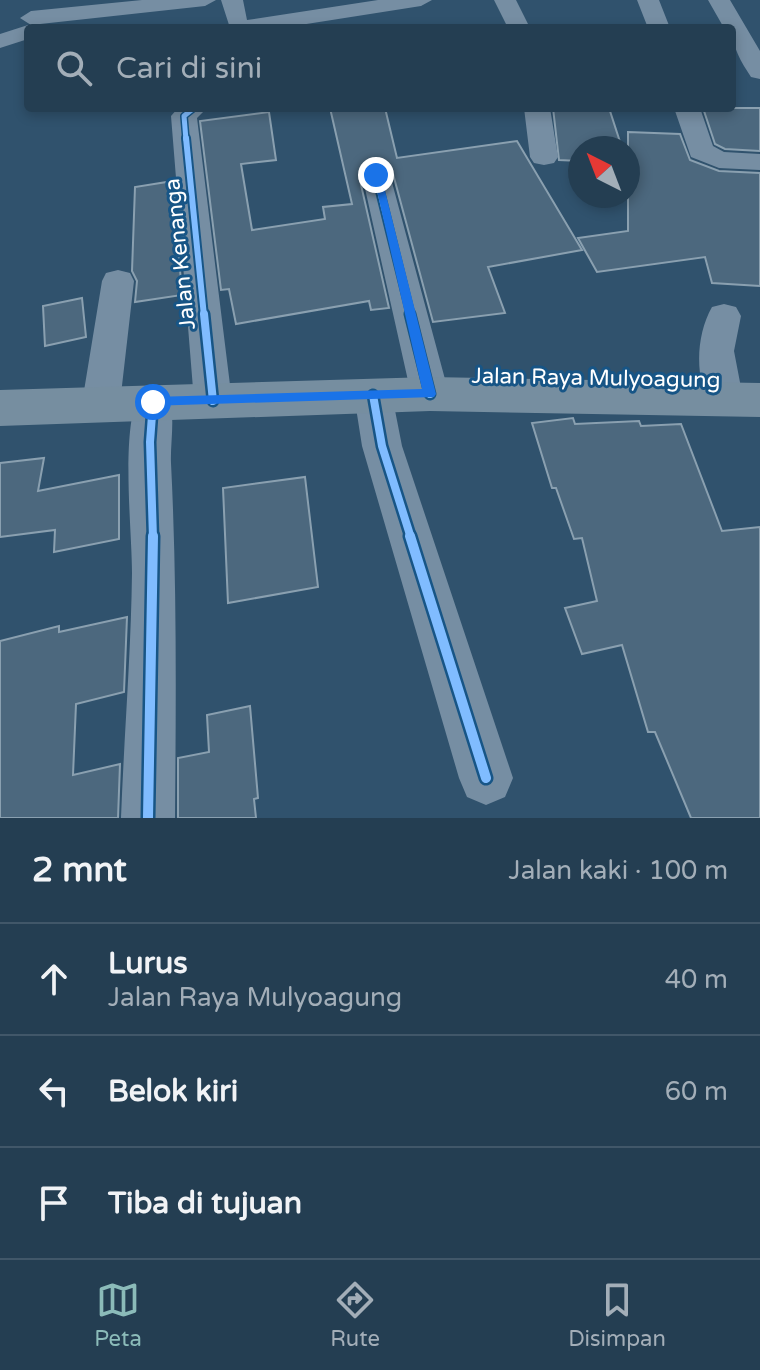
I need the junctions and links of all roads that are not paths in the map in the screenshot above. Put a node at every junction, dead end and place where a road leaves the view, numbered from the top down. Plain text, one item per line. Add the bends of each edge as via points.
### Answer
1 (205, 0) edge
2 (232, 0) edge
3 (421, 0) edge
4 (505, 0) edge
5 (648, 0) edge
6 (719, 0) edge
7 (311, 15) edge
8 (30, 19) edge
9 (239, 24) edge
10 (261, 24) edge
11 (517, 24) edge
12 (657, 24) edge
13 (733, 24) edge
14 (736, 30) edge
15 (0, 41) edge
16 (760, 72) edge
17 (189, 112) edge
18 (538, 112) edge
19 (688, 112) edge
20 (544, 157) dead end
21 (760, 162) edge
22 (376, 175) dead end
23 (118, 281) dead end
24 (724, 316) dead end
25 (430, 394) junction
26 (373, 395) junction
27 (742, 399) edge
28 (213, 401) junction
29 (153, 402) junction
30 (101, 403) junction
31 (0, 408) edge
32 (486, 778) dead end
33 (148, 818) edge

1 - 8 street
2 - 9 street
3 - 7 street
4 - 11 street
5 - 12 street
6 - 13 street
7 - 10 street
8 - 15 street
14 - 16 street
17 - 28 street, Jalan Kenanga via 185,129
18 - 20 street
19 - 21 street via 701,151 719,160
22 - 25 street
23 - 30 street
24 - 27 street via 716,351
25 - 26 main road, Jalan Raya Mulyoagung
25 - 27 main road, Jalan Raya Mulyoagung
26 - 28 main road, Jalan Raya Mulyoagung
26 - 32 street via 382,446
28 - 29 main road, Jalan Raya Mulyoagung
29 - 30 main road, Jalan Raya Mulyoagung
29 - 33 street
30 - 31 main road, Jalan Raya Mulyoagung

